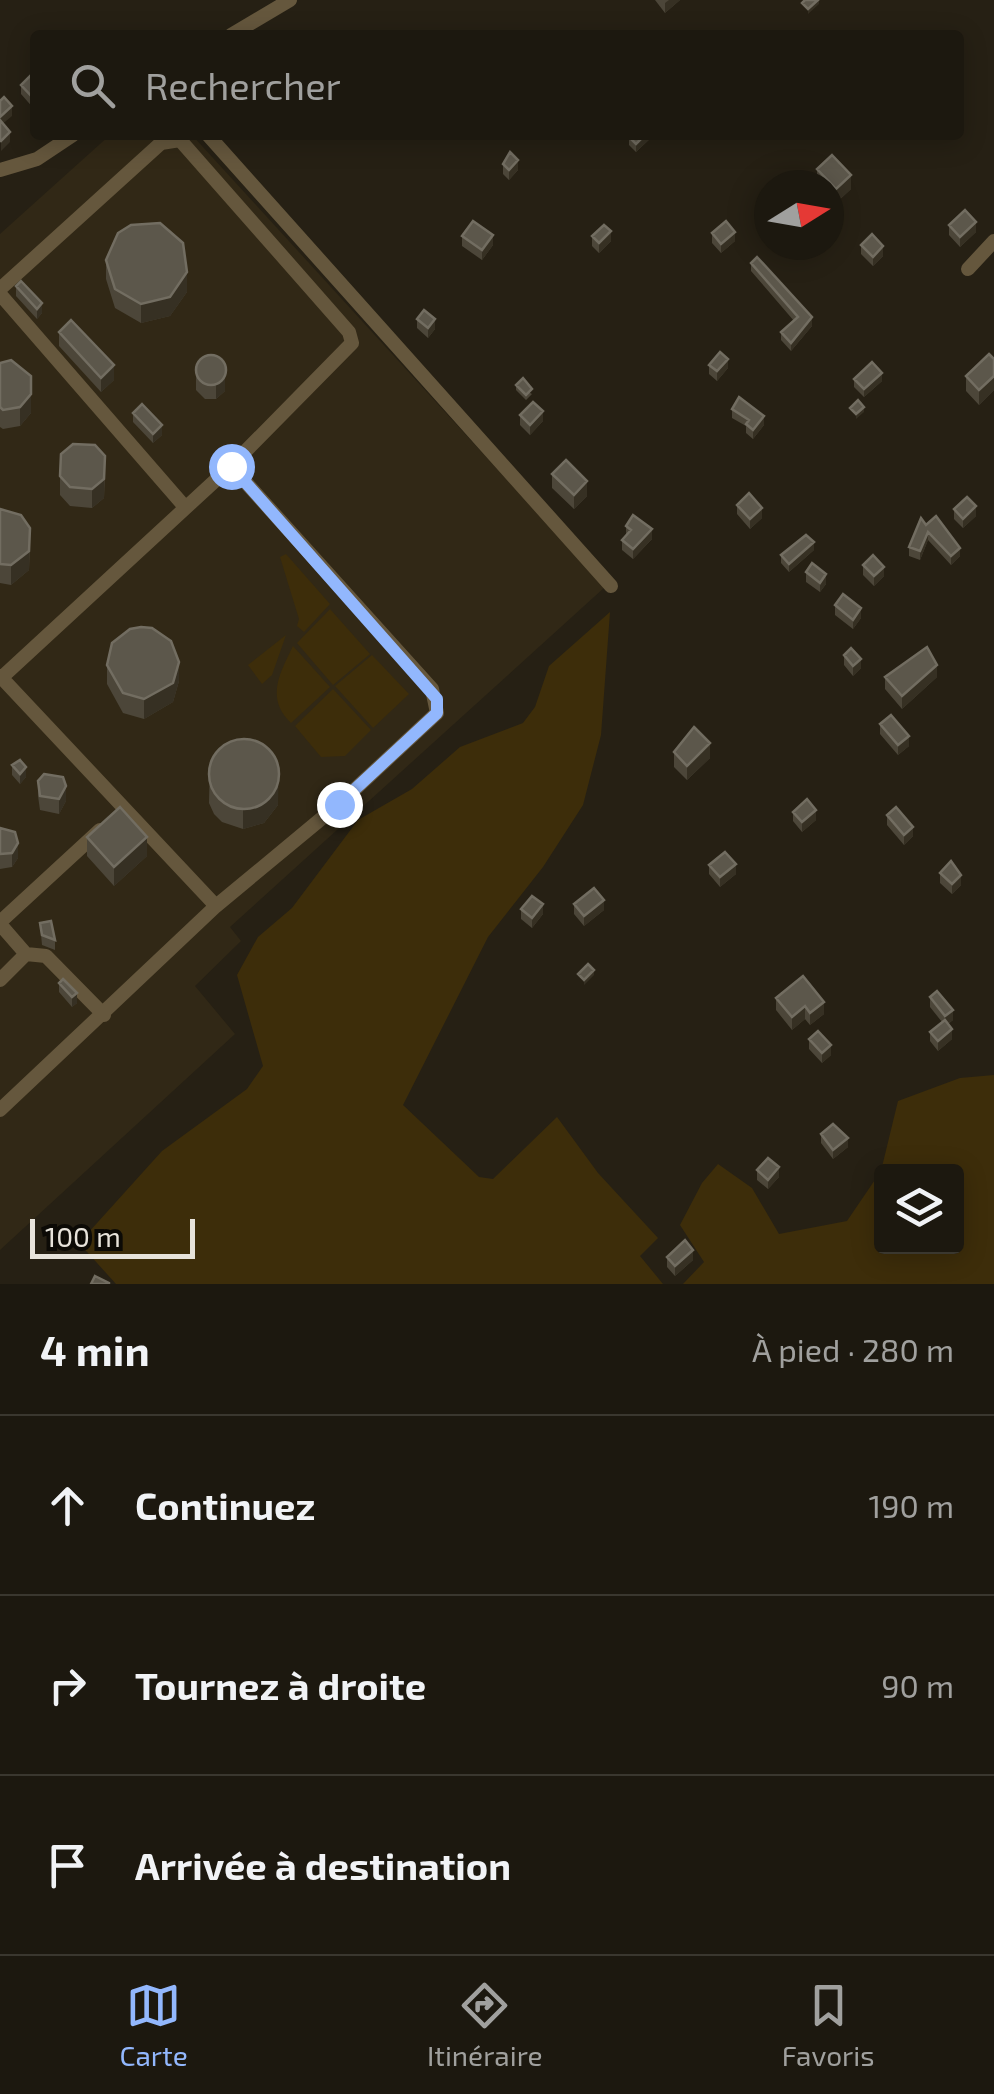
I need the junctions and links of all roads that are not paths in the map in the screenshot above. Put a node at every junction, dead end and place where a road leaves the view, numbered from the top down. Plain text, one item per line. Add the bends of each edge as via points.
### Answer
1 (290, 0) edge
2 (239, 30) edge
3 (66, 140) edge
4 (212, 140) edge
5 (0, 170) edge
6 (994, 241) edge
7 (968, 269) dead end
8 (0, 292) edge
9 (231, 466) junction
10 (185, 507) junction
11 (611, 586) dead end
12 (1, 678) edge
13 (123, 809) junction
14 (216, 906) junction
15 (0, 923) edge
16 (26, 954) junction
17 (0, 980) edge
18 (104, 1015) junction
19 (0, 1110) edge

1 - 2 street
3 - 5 street via 37,159
4 - 11 street
6 - 7 street
8 - 9 street via 161,143 180,140 349,332 352,344
8 - 10 street
9 - 10 street
9 - 14 street via 432,689 437,713
10 - 12 street
12 - 13 street
13 - 14 street
13 - 15 street
14 - 18 street
15 - 16 street
16 - 17 street
16 - 18 street via 46,956
18 - 19 street

